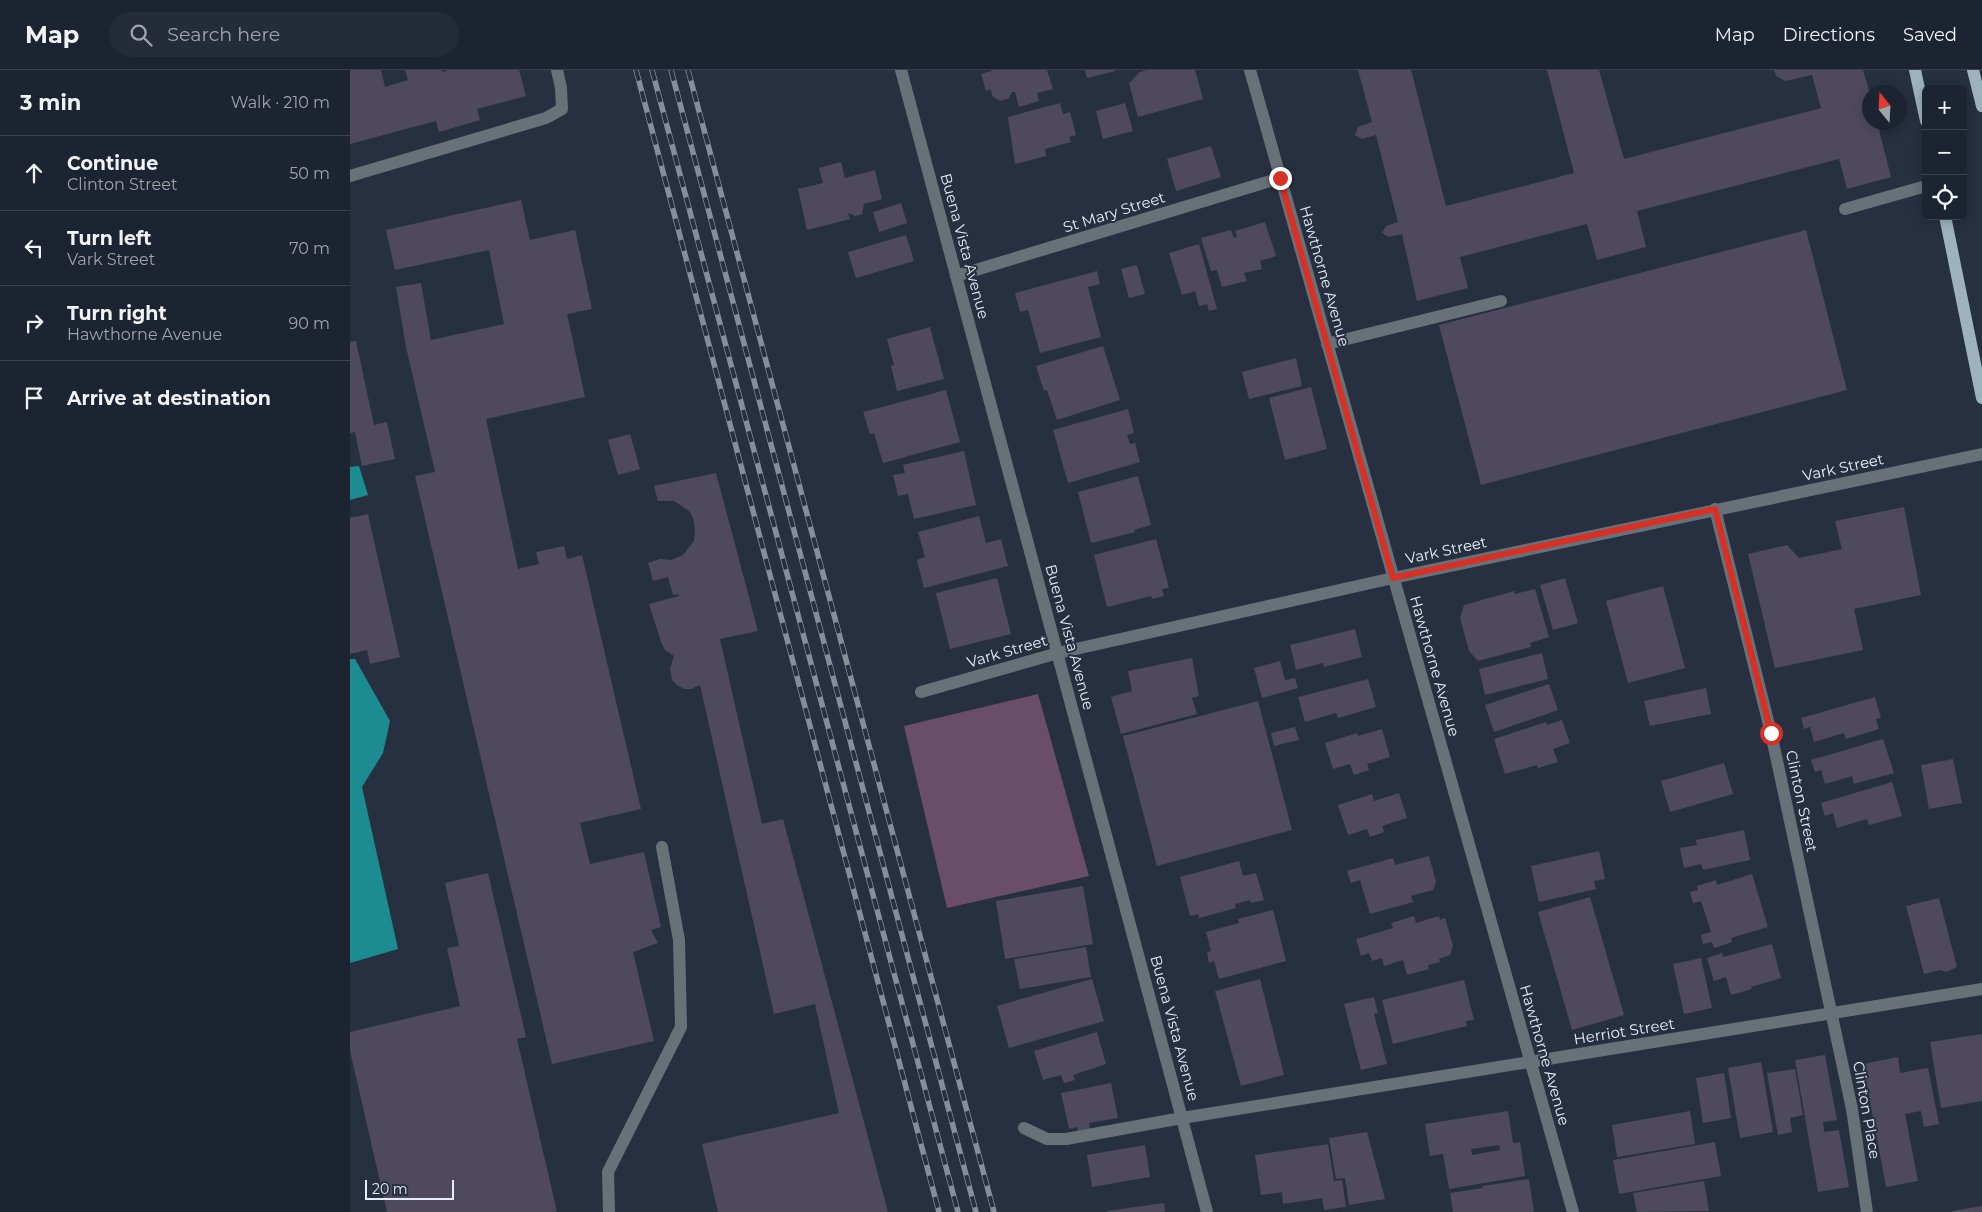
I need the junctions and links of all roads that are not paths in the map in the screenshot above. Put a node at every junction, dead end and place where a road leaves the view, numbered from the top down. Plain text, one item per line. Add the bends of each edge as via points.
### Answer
1 (557, 70) edge
2 (901, 70) edge
3 (1250, 70) edge
4 (1915, 70) edge
5 (1973, 70) edge
6 (1922, 102) edge
7 (1982, 106) edge
8 (350, 176) edge
9 (1280, 178) junction
10 (1922, 187) edge
11 (1845, 210) dead end
12 (1946, 220) edge
13 (956, 276) junction
14 (1501, 301) dead end
15 (1327, 344) junction
16 (1982, 398) edge
17 (1982, 454) edge
18 (1715, 509) junction
19 (1393, 578) junction
20 (1058, 653) junction
21 (921, 692) dead end
22 (662, 847) dead end
23 (1982, 989) edge
24 (1831, 1014) junction
25 (1530, 1062) junction
26 (1182, 1118) junction
27 (1024, 1128) dead end
28 (609, 1212) edge
29 (1208, 1212) edge
30 (1573, 1212) edge
31 (1867, 1212) edge

1 - 8 street via 562,88 562,109 546,118
2 - 13 street, Buena Vista Avenue
3 - 9 street, Hawthorne Avenue
4 - 6 main road
5 - 7 main road
9 - 13 street, St Mary Street
9 - 15 street, Hawthorne Avenue
10 - 11 street
12 - 16 main road
13 - 20 street, Buena Vista Avenue
14 - 15 street
15 - 19 street, Hawthorne Avenue
17 - 18 street, Vark Street
18 - 19 street, Vark Street
18 - 24 street, Clinton Street via 1771,733
19 - 20 street, Vark Street
19 - 25 street, Hawthorne Avenue
20 - 21 street, Vark Street
20 - 26 street, Buena Vista Avenue
22 - 28 street via 679,940 681,1026 608,1172
23 - 24 street, Herriot Street
24 - 25 street, Herriot Street
24 - 31 street, Clinton Place via 1852,1109
25 - 26 street, Herriot Street
25 - 30 street, Hawthorne Avenue
26 - 27 street, Herriot Street via 1066,1139 1047,1139
26 - 29 street, Buena Vista Avenue

